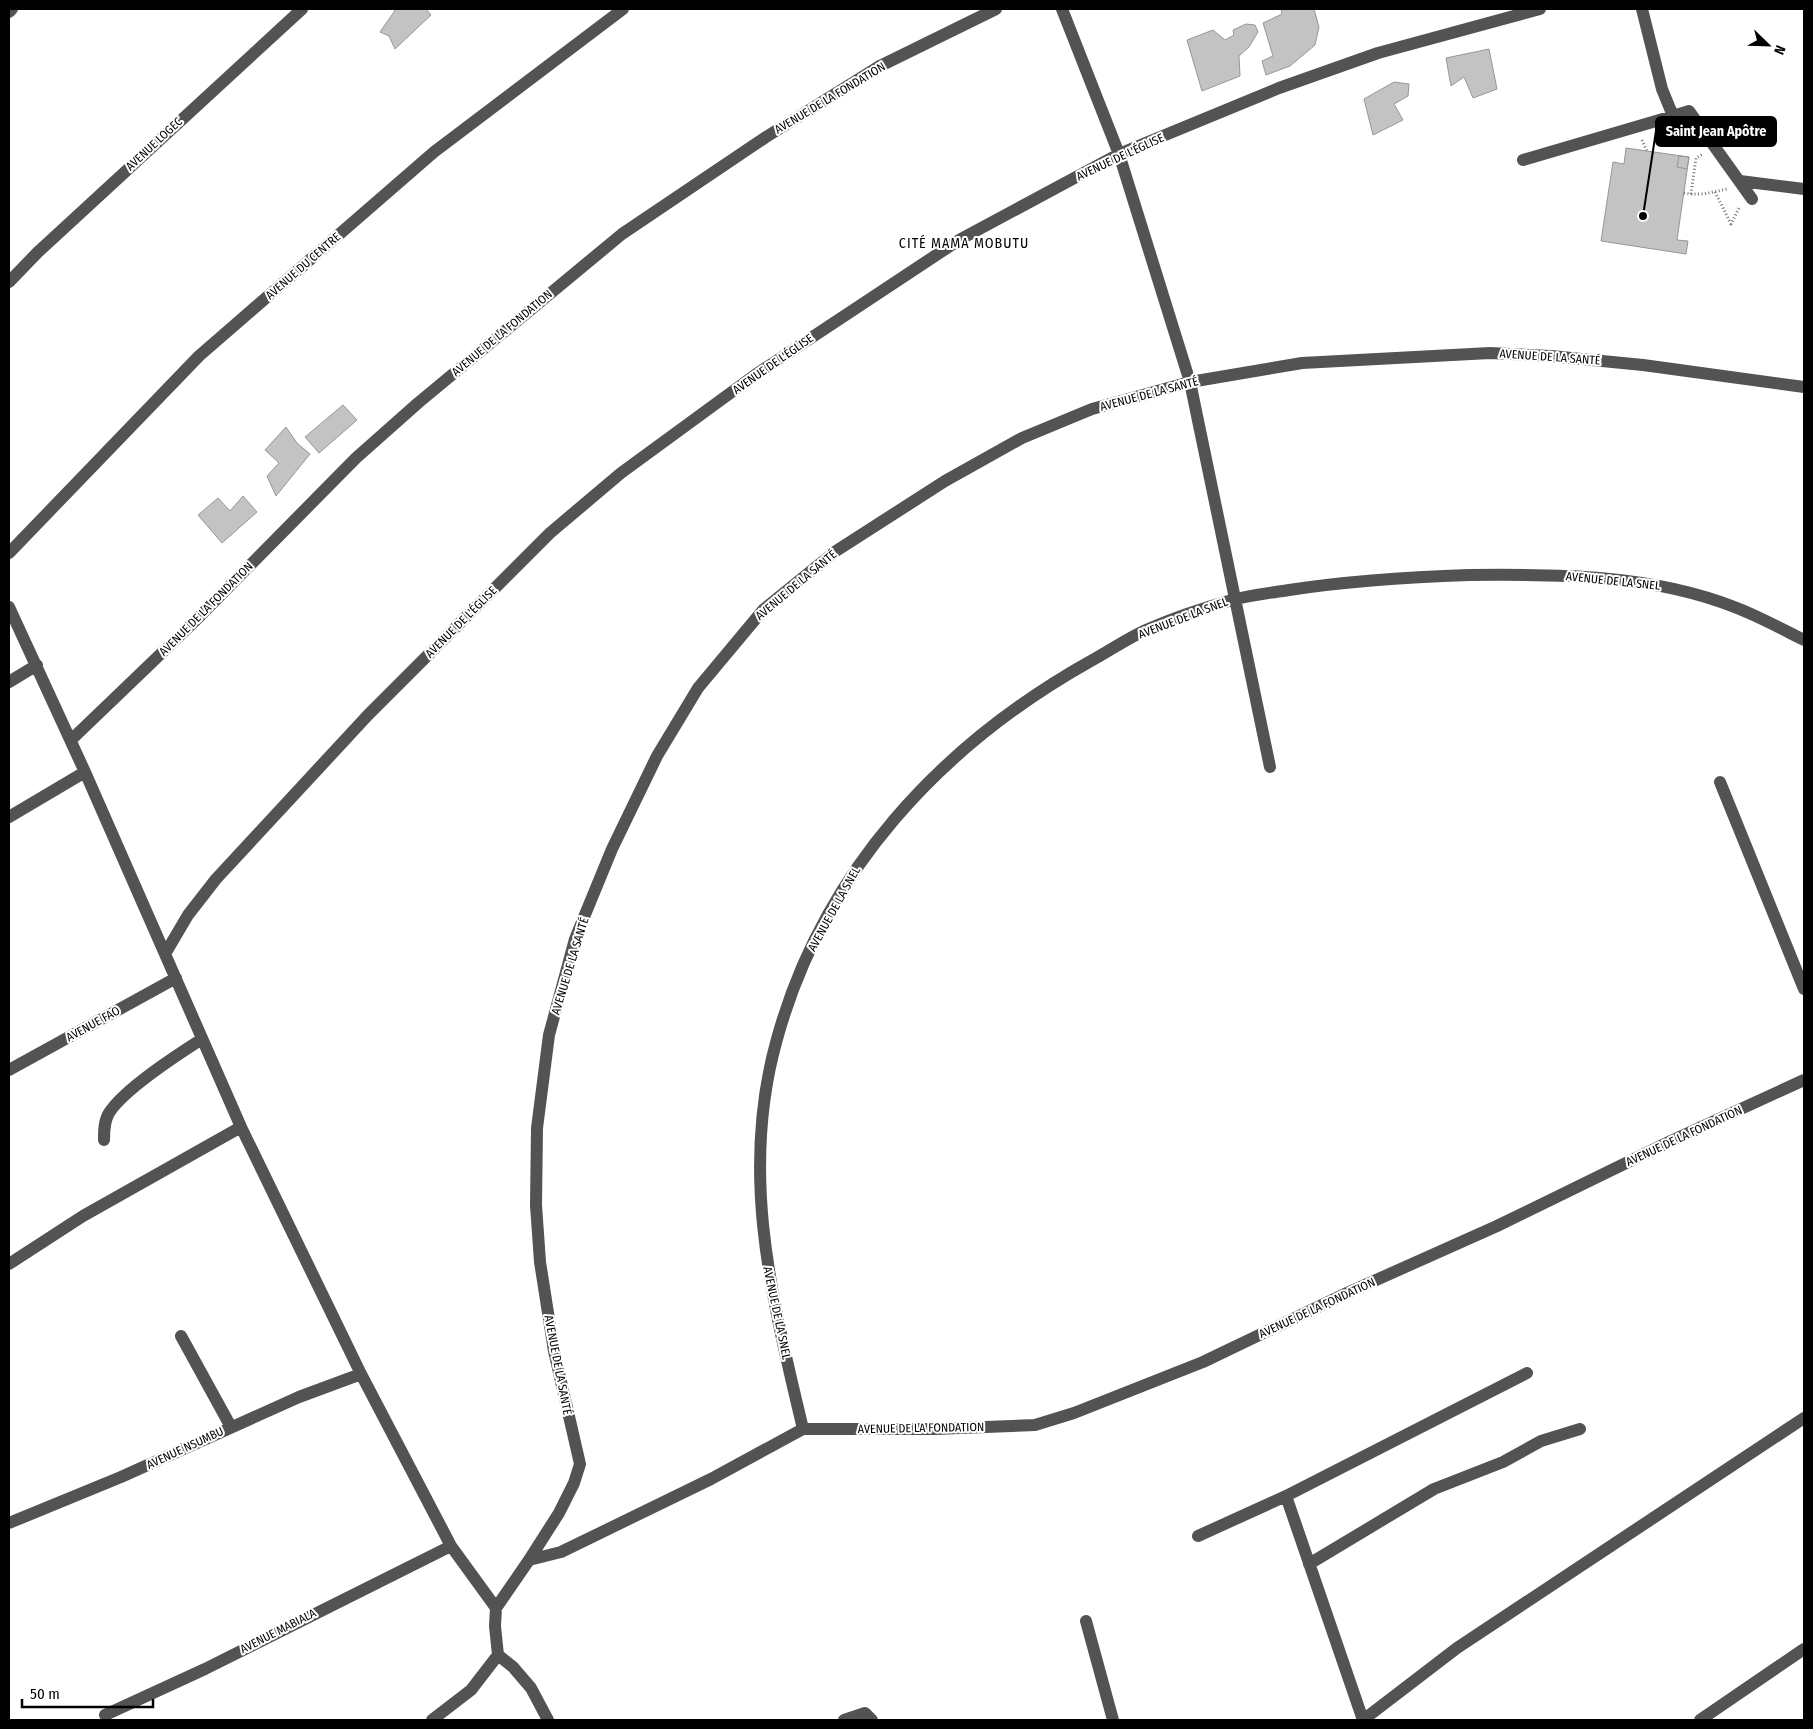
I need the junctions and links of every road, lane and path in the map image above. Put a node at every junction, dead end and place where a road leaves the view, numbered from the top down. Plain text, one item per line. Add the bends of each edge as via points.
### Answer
1 (12, 9) edge
2 (302, 9) edge
3 (623, 9) edge
4 (996, 9) edge
5 (1062, 9) edge
6 (1540, 9) edge
7 (1642, 9) edge
8 (9, 12) edge
9 (1673, 116) junction
10 (1699, 147) dead end
11 (1119, 154) junction
12 (1523, 160) dead end
13 (1740, 182) junction
14 (1804, 189) edge
15 (1715, 192) junction
16 (1684, 193) dead end
17 (1691, 194) junction
18 (1752, 198) joint
19 (9, 282) edge
20 (1190, 382) junction
21 (1804, 387) edge
22 (9, 554) edge
23 (1234, 599) junction
24 (9, 607) edge
25 (1804, 640) edge
26 (37, 665) junction
27 (9, 682) edge
28 (71, 740) junction
29 (1270, 767) dead end
30 (85, 772) junction
31 (1720, 782) dead end
32 (9, 817) edge
33 (165, 954) junction
34 (176, 978) junction
35 (1804, 989) edge
36 (202, 1039) junction
37 (9, 1070) edge
38 (1804, 1080) edge
39 (241, 1127) junction
40 (104, 1140) dead end
41 (9, 1264) edge
42 (181, 1336) dead end
43 (1527, 1373) dead end
44 (361, 1374) junction
45 (1804, 1418) edge
46 (230, 1427) junction
47 (803, 1429) junction
48 (1580, 1429) dead end
49 (1286, 1496) junction
50 (9, 1523) edge
51 (1198, 1536) dead end
52 (451, 1546) junction
53 (528, 1560) junction
54 (1309, 1564) junction
55 (496, 1608) junction
56 (1086, 1621) dead end
57 (1804, 1649) edge
58 (498, 1655) junction
59 (105, 1715) dead end
60 (432, 1720) edge
61 (548, 1720) edge
62 (844, 1720) edge
63 (872, 1720) edge
64 (1113, 1720) edge
65 (1700, 1720) edge

1 - 8 street
2 - 19 street, AVENUE LOGEC via 36,253
3 - 22 street, AVENUE DU CENTRE via 434,152 199,356
4 - 28 street, AVENUE DE LA FONDATION via 878,67 766,137 622,234 356,458 195,621
5 - 11 street
6 - 11 street, AVENUE DE L'ÉGLISE via 1378,52
7 - 9 street via 1662,89
9 - 12 street
9 - 13 street via 1689,111
10 - 17 path via 1704,154 1696,158
11 - 20 street
11 - 33 street, AVENUE DE L'ÉGLISE via 950,245 755,375 621,473 550,534 368,715 216,879 188,915
13 - 14 street
13 - 15 path
13 - 18 street
15 - 17 path
15 - 18 path via 1731,224 1738,208
16 - 17 path
20 - 21 street, AVENUE DE LA SANTÉ via 1302,364 1490,353 1615,362
20 - 23 street
20 - 53 street, AVENUE DE LA SANTÉ via 1092,409 1022,438 945,481 836,551 763,610 731,646 698,688 657,756 612,849 575,939 549,1035 537,1128 536,1205 540,1262 554,1351 580,1464 559,1512
23 - 25 street, AVENUE DE LA SNEL via 1334,583 1425,576 1590,576 1662,586 1736,607
23 - 29 street
23 - 47 street, AVENUE DE LA SNEL via 1145,630 1045,687 962,750 885,828 846,882 813,943 776,1042 764,1101 760,1176 765,1252
24 - 26 street
26 - 27 street
26 - 28 street
28 - 30 street
30 - 32 street
30 - 33 street
31 - 35 street
33 - 34 street
34 - 36 street
34 - 37 street, AVENUE FAO
36 - 39 street
36 - 40 street via 114,1106 106,1119
38 - 47 street, AVENUE DE LA FONDATION via 1203,1362 1074,1413 1035,1425
39 - 41 street via 83,1216
39 - 44 street
42 - 46 street
43 - 49 street
44 - 46 street, AVENUE NSUMBU
44 - 52 street
45 - 54 street via 1457,1648 1363,1720
46 - 50 street, AVENUE NSUMBU via 121,1478
47 - 53 street via 711,1479 561,1552
48 - 54 street via 1541,1441 1503,1462 1434,1489
49 - 51 street
49 - 54 street
52 - 55 street
52 - 59 street, AVENUE MABIALA via 205,1669
53 - 55 street
55 - 58 street via 494,1626
56 - 64 street
57 - 65 street
58 - 60 street via 471,1690
58 - 61 street via 531,1688
62 - 63 street via 865,1713

